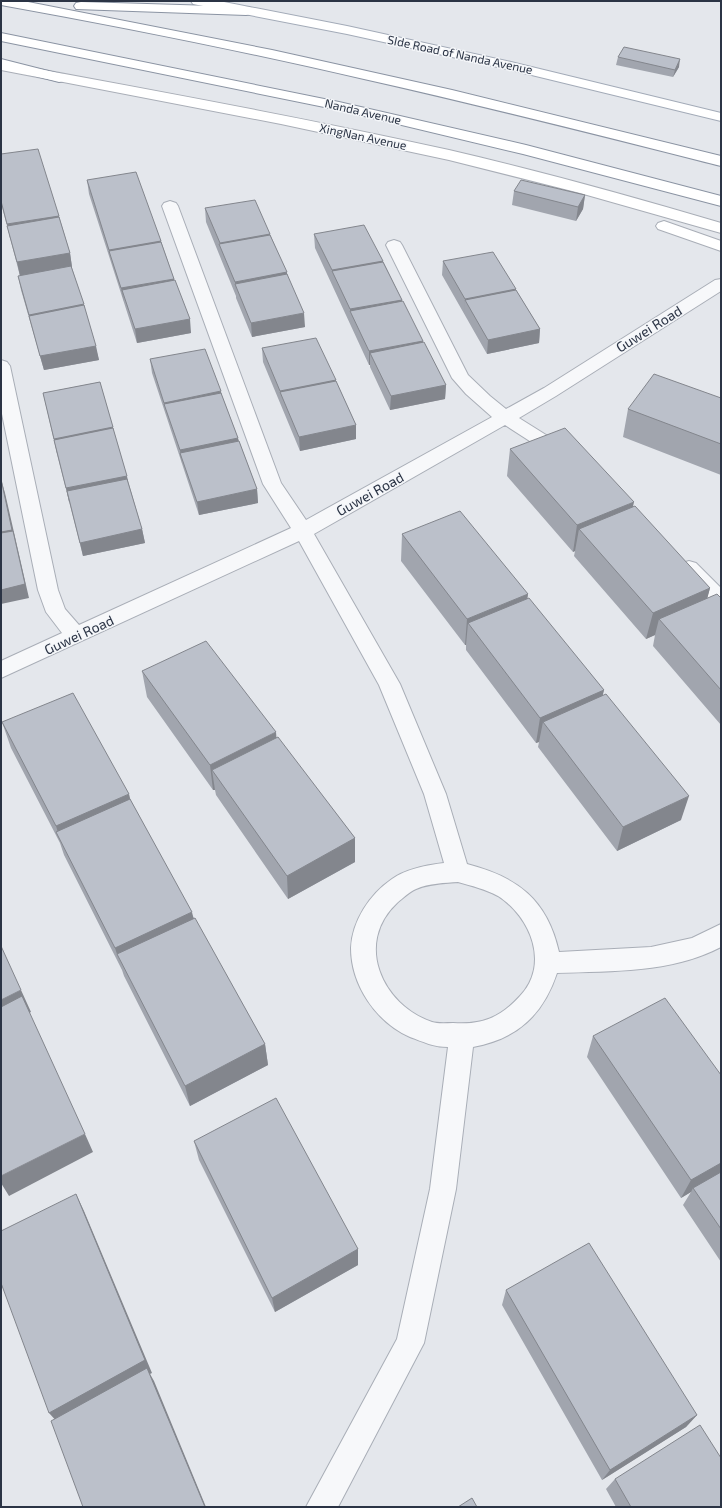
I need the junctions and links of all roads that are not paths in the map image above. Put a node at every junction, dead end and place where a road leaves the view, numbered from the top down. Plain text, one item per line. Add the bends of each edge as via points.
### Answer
1 (198, 1) edge
2 (7, 2) edge
3 (246, 11) junction
4 (1, 37) edge
5 (1, 63) edge
6 (1, 66) edge
7 (59, 78) junction
8 (721, 117) edge
9 (340, 131) junction
10 (721, 161) edge
11 (721, 201) edge
12 (170, 206) dead end
13 (721, 228) edge
14 (394, 245) dead end
15 (721, 246) edge
16 (721, 284) edge
17 (1, 366) edge
18 (505, 418) junction
19 (574, 462) edge
20 (303, 531) junction
21 (679, 557) edge
22 (721, 601) edge
23 (76, 636) junction
24 (1, 670) edge
25 (458, 872) junction
26 (721, 935) edge
27 (548, 963) junction
28 (462, 1037) junction
29 (321, 1507) edge

1 - 3 main road, SIde Road of Nanda Avenue
2 - 3 main road
2 - 10 main road via 356,72 546,116
3 - 8 main road, SIde Road of Nanda Avenue via 511,66
4 - 11 main road, Nanda Avenue via 339,106 526,150
5 - 7 main road
6 - 7 main road, XingNan Avenue
7 - 9 main road, XingNan Avenue
9 - 13 main road, XingNan Avenue via 449,155
9 - 15 main road via 619,211
12 - 20 street via 272,484
14 - 18 street via 461,378 476,396
16 - 18 street, Guwei Road
17 - 23 street via 48,590 56,612
18 - 19 street
18 - 20 street, Guwei Road
20 - 23 street, Guwei Road
20 - 25 street via 389,684 435,794
21 - 22 street
23 - 24 street, Guwei Road
25 - 27 street via 487,879 513,894 533,915 544,941
25 - 28 street via 427,875 400,886 378,905 366,928 362,953 368,979 383,1003 405,1022 432,1034
26 - 27 street via 696,948 651,958
27 - 28 street via 536,996 517,1017 492,1031
28 - 29 street via 443,1189 410,1344

